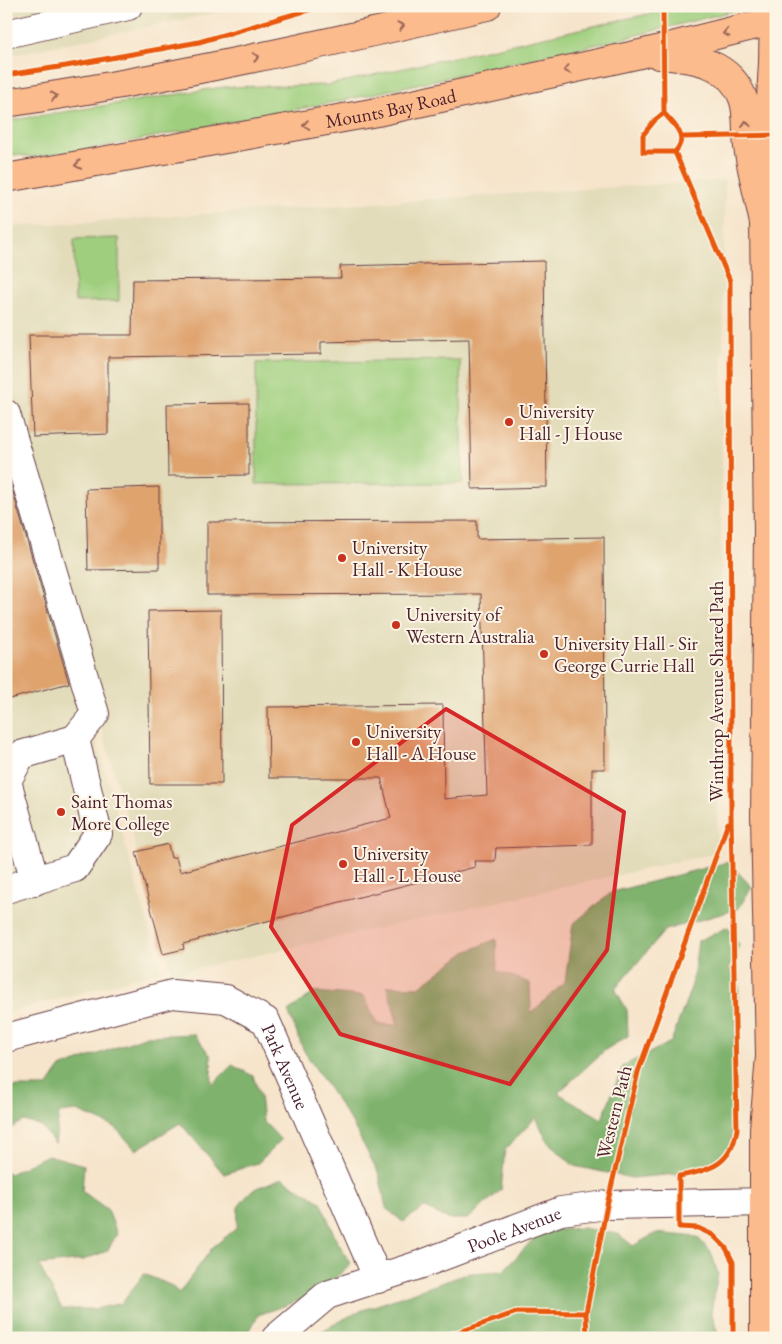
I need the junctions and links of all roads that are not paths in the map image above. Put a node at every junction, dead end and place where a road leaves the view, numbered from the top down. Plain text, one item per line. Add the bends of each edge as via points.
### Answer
1 (128, 6) edge
2 (487, 6) edge
3 (774, 16) edge
4 (6, 34) edge
5 (640, 54) junction
6 (6, 104) edge
7 (6, 178) edge
8 (764, 223) junction
9 (6, 414) edge
10 (75, 739) junction
11 (35, 881) junction
12 (6, 890) edge
13 (6, 1038) edge
14 (770, 1202) edge
15 (378, 1279) junction
16 (276, 1338) edge
17 (764, 1338) edge

1 - 4 street
6 -> 2 main road via 354,38
3 -> 5 main road, Mounts Bay Road
3 - 8 main road
5 -> 7 main road, Mounts Bay Road via 377,112
8 -> 5 main road via 748,148 744,102 730,76 712,64 681,57
8 - 14 main road via 768,524 765,816 770,1056 764,1129
9 - 10 street via 95,714
10 - 11 street via 98,834 75,868
10 - 11 street via 21,755 7,781
11 - 12 street
13 - 15 street, Park Avenue via 172,994 226,1000 266,1021
14 - 15 street, Poole Avenue via 606,1205 561,1211
14 - 17 main road
15 - 16 street, Poole Avenue via 327,1295

